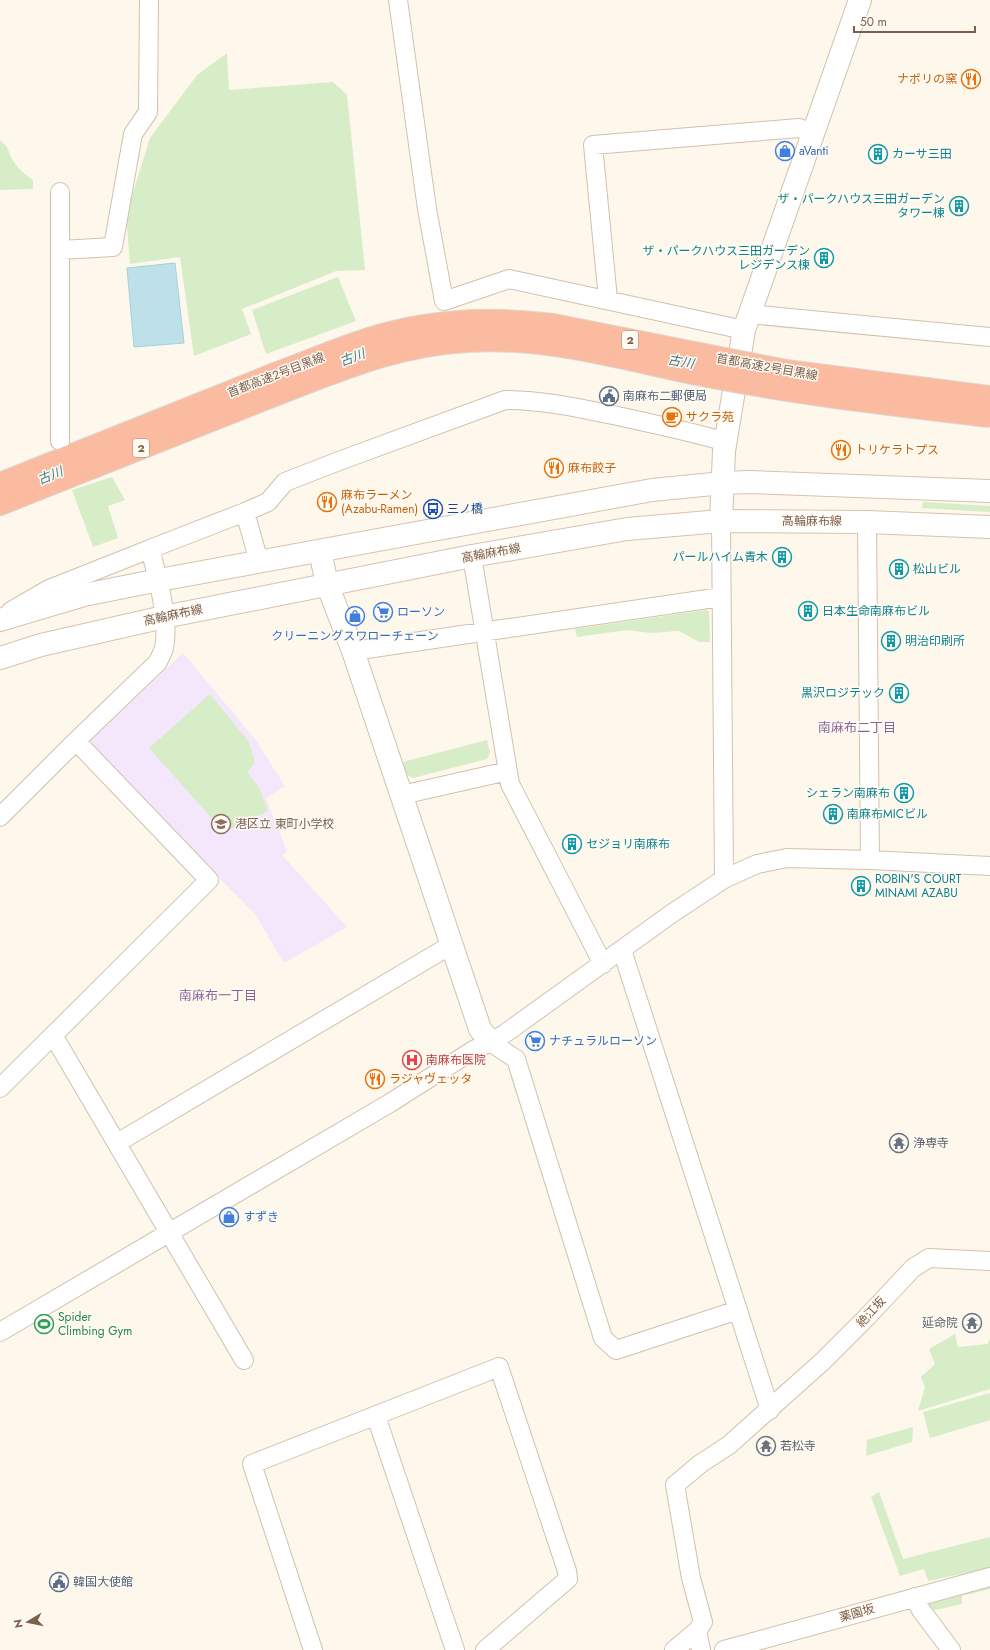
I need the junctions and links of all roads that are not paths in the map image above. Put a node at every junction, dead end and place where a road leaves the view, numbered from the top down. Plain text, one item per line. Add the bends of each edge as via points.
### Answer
1 (149, 0) edge
2 (398, 0) edge
3 (860, 0) edge
4 (814, 133) junction
5 (60, 192) dead end
6 (60, 250) junction
7 (608, 299) junction
8 (746, 322) junction
9 (990, 337) edge
10 (990, 396) edge
11 (990, 416) edge
12 (60, 441) dead end
13 (726, 442) junction
14 (723, 483) junction
15 (0, 484) edge
16 (990, 491) edge
17 (0, 504) edge
18 (245, 512) junction
19 (721, 521) junction
20 (867, 522) junction
21 (990, 527) edge
22 (150, 549) junction
23 (320, 551) junction
24 (472, 556) junction
25 (259, 562) junction
26 (159, 580) junction
27 (327, 584) junction
28 (721, 597) junction
29 (164, 617) junction
30 (0, 619) edge
31 (485, 632) junction
32 (353, 651) junction
33 (0, 658) edge
34 (76, 741) junction
35 (508, 771) junction
36 (402, 795) junction
37 (0, 817) edge
38 (870, 860) junction
39 (990, 866) edge
40 (724, 879) junction
41 (451, 945) junction
42 (622, 950) junction
43 (603, 964) junction
44 (53, 1035) junction
45 (490, 1042) junction
46 (0, 1088) edge
47 (117, 1142) junction
48 (170, 1233) junction
49 (990, 1261) edge
50 (738, 1310) junction
51 (0, 1332) edge
52 (244, 1360) dead end
53 (770, 1410) junction
54 (376, 1416) junction
55 (990, 1577) edge
56 (915, 1597) junction
57 (697, 1631) junction
58 (313, 1650) edge
59 (454, 1650) edge
60 (485, 1650) edge
61 (674, 1650) edge
62 (701, 1650) edge
63 (724, 1650) edge
64 (951, 1650) edge

1 - 6 street via 148,112 133,134 113,247
2 - 7 street via 427,209 444,300 509,279
3 - 4 main road
4 - 7 street via 799,128 593,145
4 - 8 main road
5 - 6 street
6 - 12 street
7 - 8 street
8 - 9 street
8 - 13 main road, bridge
10 - 15 highway, 首都高速2号目黒線 / 2, bridge via 786,371 553,325 523,321 465,320 407,329 370,339 275,374
11 - 17 highway, 首都高速2号目黒線 / 2, bridge via 782,390 552,344 493,340 441,343 378,356 344,368
13 - 14 main road
13 - 18 street via 554,403 505,400 285,482 268,502
14 - 16 main road
14 - 19 main road
14 - 23 main road via 618,495
18 - 22 street
18 - 25 street
19 - 20 main road, 高輪麻布線
19 - 24 main road, 高輪麻布線 via 627,529
19 - 28 street
20 - 21 main road, 高輪麻布線
20 - 38 street
22 - 26 street
22 - 30 street via 49,590
23 - 25 main road
23 - 27 main road
24 - 27 main road, 高輪麻布線
24 - 31 street
25 - 26 main road
26 - 29 street
26 - 30 main road via 84,595
27 - 29 main road, 高輪麻布線
27 - 32 main road
28 - 31 street
28 - 40 street
29 - 33 main road, 高輪麻布線
29 - 34 street via 164,648 158,662
31 - 32 street
31 - 35 street
32 - 36 main road
34 - 37 street
34 - 44 street via 208,880
35 - 36 street
35 - 43 street via 510,784
36 - 41 main road
38 - 39 street
38 - 40 street via 787,858 757,864
40 - 42 street
41 - 45 main road via 480,1029
41 - 47 street
42 - 43 street
42 - 50 street
43 - 45 street
44 - 46 street
44 - 47 street
45 - 48 street
45 - 50 street via 516,1059 603,1338 616,1350
47 - 48 street
48 - 51 street
48 - 52 street
49 - 53 street, 絶江坂 via 929,1258 913,1268 840,1344
50 - 53 street
53 - 57 street, 絶江坂 via 729,1445 700,1464 676,1486 691,1578 703,1622
54 - 58 street via 252,1464
54 - 59 street
54 - 60 street via 499,1367 568,1580
55 - 56 street, 薬園坂
56 - 63 street, 薬園坂
56 - 64 street via 921,1610
57 - 61 street
57 - 62 street

